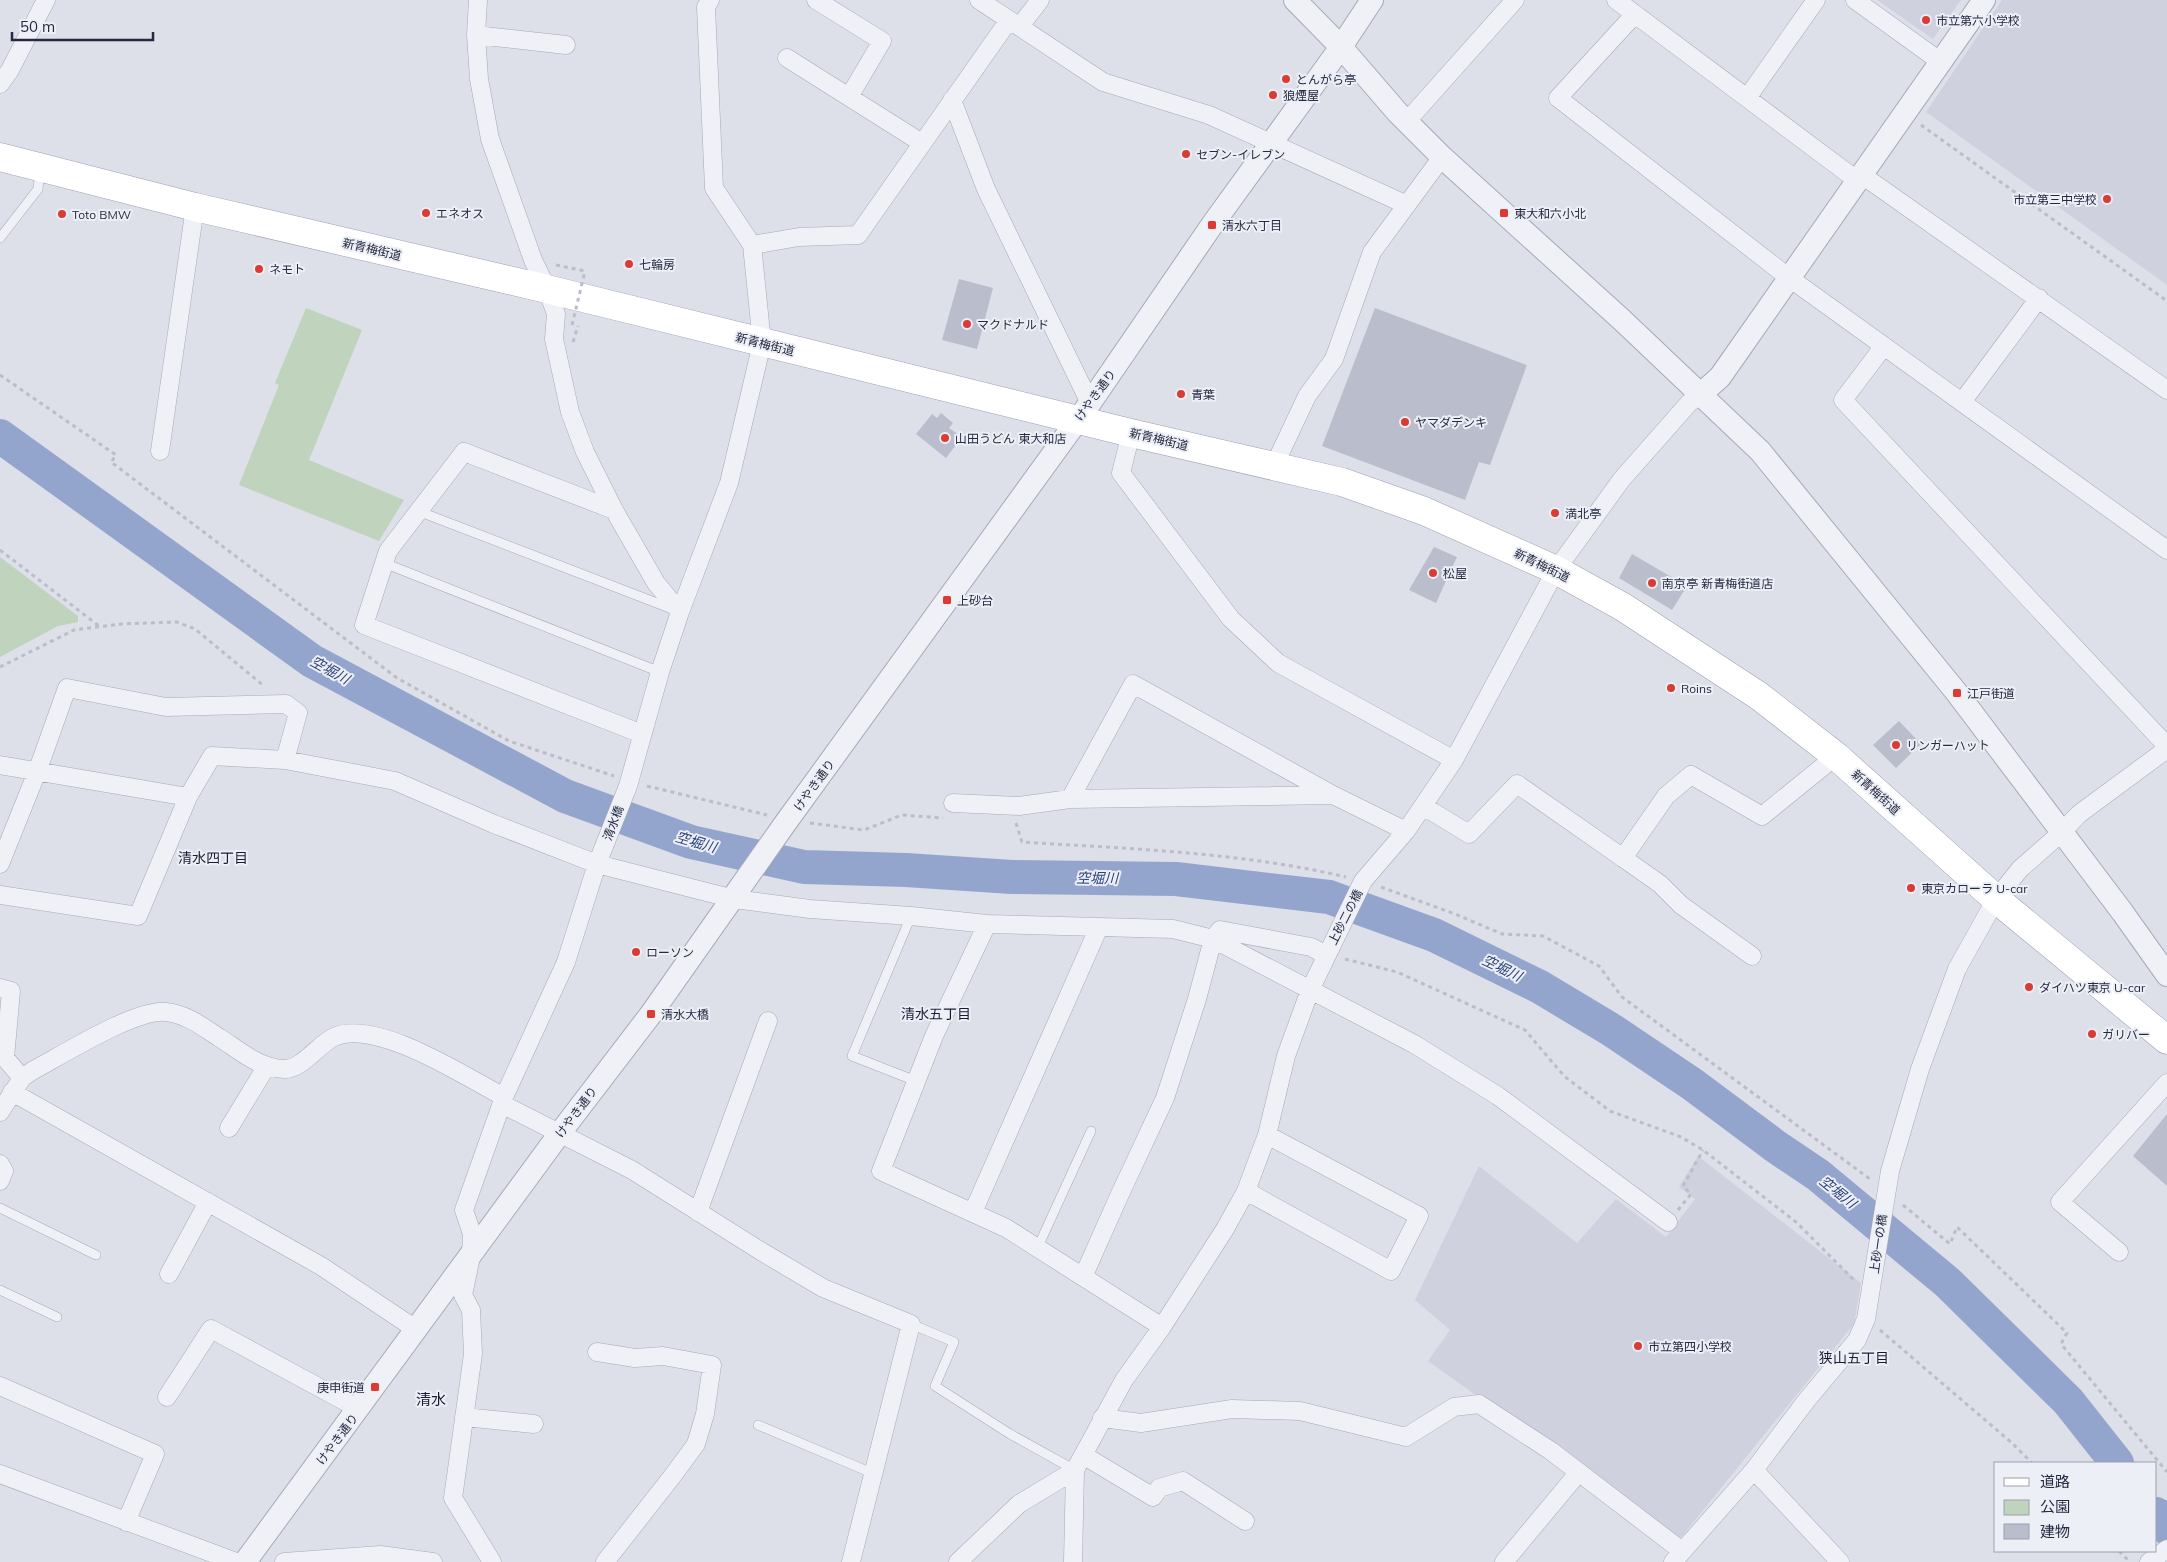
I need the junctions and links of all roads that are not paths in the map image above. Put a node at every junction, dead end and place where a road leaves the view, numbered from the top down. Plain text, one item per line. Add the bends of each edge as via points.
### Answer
1 (46, 0) edge
2 (478, 0) edge
3 (710, 0) edge
4 (816, 0) edge
5 (979, 0) edge
6 (1040, 0) edge
7 (1295, 0) edge
8 (1372, 0) edge
9 (1515, 0) edge
10 (1616, 0) edge
11 (1816, 0) edge
12 (1855, 0) edge
13 (1984, 0) edge
14 (1635, 14) junction
15 (1014, 23) junction
16 (476, 35) junction
17 (566, 45) dead end
18 (1341, 47) junction
19 (787, 58) dead end
20 (1941, 62) junction
21 (0, 84) edge
22 (849, 97) junction
23 (1747, 98) junction
24 (952, 100) junction
25 (1407, 121) junction
26 (922, 143) junction
27 (1270, 144) junction
28 (0, 157) edge
29 (1442, 157) junction
30 (40, 168) junction
31 (1860, 178) junction
32 (1407, 205) junction
33 (195, 207) junction
34 (0, 238) edge
35 (752, 245) junction
36 (550, 277) junction
37 (1788, 277) junction
38 (2039, 298) junction
39 (762, 343) junction
40 (1884, 346) junction
41 (2167, 390) edge
42 (1701, 394) junction
43 (1962, 402) junction
44 (1084, 411) junction
45 (1131, 433) junction
46 (160, 451) dead end
47 (1274, 466) junction
48 (614, 510) junction
49 (418, 511) junction
50 (2167, 550) edge
51 (384, 563) junction
52 (1556, 570) junction
53 (680, 612) junction
54 (660, 672) junction
55 (642, 734) junction
56 (2167, 748) edge
57 (1836, 756) junction
58 (285, 760) junction
59 (1454, 760) junction
60 (0, 765) edge
61 (37, 772) junction
62 (1333, 795) junction
63 (188, 797) junction
64 (1070, 798) junction
65 (1423, 806) junction
66 (951, 811) road end
67 (1406, 832) junction
68 (2062, 832) junction
69 (1623, 858) junction
70 (598, 862) junction
71 (0, 864) edge
72 (737, 894) junction
73 (0, 895) edge
74 (1996, 899) junction
75 (911, 916) junction
76 (987, 924) junction
77 (1099, 927) junction
78 (1213, 939) junction
79 (1327, 953) junction
80 (1752, 956) dead end
81 (2167, 975) edge
82 (0, 988) edge
83 (1310, 990) junction
84 (768, 1021) dead end
85 (2167, 1040) edge
86 (266, 1067) junction
87 (916, 1081) junction
88 (2167, 1084) edge
89 (17, 1085) junction
90 (503, 1100) junction
91 (0, 1112) edge
92 (229, 1128) dead end
93 (1091, 1131) dead end
94 (560, 1133) junction
95 (1267, 1135) junction
96 (0, 1164) edge
97 (0, 1182) edge
98 (1246, 1191) junction
99 (208, 1202) junction
100 (0, 1208) edge
101 (698, 1212) junction
102 (973, 1212) junction
103 (1668, 1222) road end
104 (1037, 1248) junction
105 (2118, 1252) dead end
106 (96, 1255) dead end
107 (471, 1257) junction
108 (169, 1274) dead end
109 (1083, 1277) junction
110 (0, 1290) edge
111 (57, 1317) dead end
112 (911, 1324) junction
113 (1162, 1327) junction
114 (417, 1330) junction
115 (597, 1352) dead end
116 (0, 1386) edge
117 (167, 1397) dead end
118 (359, 1409) junction
119 (464, 1417) junction
120 (1102, 1418) junction
121 (534, 1424) dead end
122 (758, 1425) dead end
123 (1079, 1462) junction
124 (1754, 1470) junction
125 (1578, 1472) junction
126 (872, 1473) junction
127 (0, 1474) edge
128 (1245, 1521) dead end
129 (126, 1522) junction
130 (2167, 1549) edge
131 (1677, 1557) edge
132 (236, 1562) edge
133 (245, 1562) edge
134 (284, 1562) edge
135 (433, 1562) edge
136 (492, 1562) edge
137 (605, 1562) edge
138 (851, 1562) edge
139 (958, 1562) edge
140 (1072, 1562) edge
141 (1504, 1562) edge
142 (1840, 1562) edge
143 (2149, 1562) edge

1 - 21 street
2 - 16 street
3 - 35 street via 706,7 714,188
4 - 22 street via 882,41
5 - 15 street
6 - 15 street
7 - 18 street
8 - 18 street, けやき通り
9 - 25 street
10 - 14 street
11 - 23 street
12 - 20 street
13 - 20 street
14 - 23 street
14 - 37 street via 1558,98
15 - 24 street
15 - 27 street via 1103,82 1209,114
16 - 17 street
16 - 36 street via 479,79 490,139 532,260
18 - 25 street
18 - 27 street, けやき通り
19 - 22 street
20 - 31 street
22 - 26 street
23 - 31 street
24 - 26 street
24 - 44 street via 986,189
25 - 29 street
26 - 35 street via 858,235 799,237
27 - 32 street
27 - 44 street, けやき通り
28 - 30 main road, 新青梅街道
29 - 32 street
29 - 42 street
30 - 33 main road, 新青梅街道
30 - 34 lane via 38,189
31 - 37 street
31 - 38 street
32 - 47 street via 1372,252 1334,359 1307,396
33 - 36 main road, 新青梅街道
33 - 46 street
35 - 39 street, 清水橋
36 - 39 main road, 新青梅街道
36 - 48 street via 556,314 554,339 570,412 585,452
37 - 40 street
37 - 42 street via 1720,377
38 - 41 street
38 - 43 street
39 - 44 main road, 新青梅街道
39 - 53 street, 清水橋 via 730,484
40 - 43 street
40 - 56 street via 1843,400
42 - 52 street, 上砂二の橋 via 1682,410 1622,479
42 - 68 street via 1760,451 1957,693
43 - 50 street
44 - 45 main road, 新青梅街道
44 - 72 street, けやき通り
45 - 47 main road, 新青梅街道
45 - 59 street via 1121,472 1231,619 1278,663
47 - 52 main road, 新青梅街道 via 1342,482 1424,511
48 - 49 street via 464,452
48 - 53 street via 656,583
49 - 51 street via 388,551
49 - 53 lane
51 - 54 lane
51 - 55 street via 364,625
52 - 57 main road, 新青梅街道 via 1623,607 1718,667
52 - 59 street, 上砂二の橋
53 - 54 street, 清水橋
54 - 55 street, 清水橋
55 - 70 street, 清水橋 via 628,783
56 - 68 street, 上砂一の橋 via 2079,814
57 - 69 street via 1762,816 1692,775 1666,796
57 - 74 main road, 新青梅街道
58 - 61 street via 298,713 286,704 166,707 67,688
58 - 63 street via 212,756
58 - 70 street via 395,780 494,824
59 - 65 street, 上砂二の橋
60 - 61 street
61 - 63 street
61 - 71 street
62 - 64 street
62 - 64 street via 1133,684
62 - 67 street
63 - 73 street via 138,916
64 - 66 street
65 - 67 street, 上砂二の橋
65 - 69 street via 1469,834 1516,784
67 - 79 street, 上砂二の橋 via 1362,882
68 - 74 street, 上砂一の橋 via 2020,869
68 - 81 street
69 - 80 street via 1660,884 1681,906
70 - 72 street
70 - 90 street, 清水橋 via 566,962
72 - 75 street via 810,909
72 - 94 street, けやき通り
74 - 85 main road, 新青梅街道
74 - 124 street, 上砂一の橋 via 1957,969 1920,1069 1890,1171 1866,1319 1857,1340
75 - 76 street
75 - 87 lane via 852,1056
76 - 77 street
76 - 87 street
77 - 78 street via 1172,929
77 - 102 street
78 - 79 street via 1220,930 1311,947
78 - 83 street
78 - 109 street via 1165,1098
79 - 83 street, 上砂二の橋
82 - 89 street via 10,991 5,1058
83 - 95 street, 上砂二の橋 via 1286,1056
83 - 103 street via 1414,1044 1498,1096
84 - 101 street
86 - 89 street via 184,1016 150,1013 127,1021
86 - 90 street via 287,1070 333,1037 352,1032 374,1035 412,1048
86 - 92 street
87 - 102 street via 881,1172
88 - 105 street via 2060,1202
89 - 91 street
89 - 99 street
90 - 94 street
90 - 107 street, 清水橋 via 464,1210 472,1234
93 - 104 lane
94 - 101 street via 632,1170
94 - 107 street, けやき通り
95 - 98 street, 上砂二の橋
95 - 98 street via 1419,1216 1391,1271
96 - 97 street via 4,1170
98 - 113 street, 上砂二の橋
99 - 108 street
99 - 114 street via 321,1266
100 - 106 lane
101 - 112 street via 823,1288
102 - 104 street
104 - 109 street
107 - 114 street, けやき通り
107 - 119 street, 清水橋 via 463,1295 471,1310 473,1354
109 - 113 street
110 - 111 lane
112 - 123 lane via 954,1342 935,1386 1010,1434
112 - 126 street
113 - 120 street, 上砂二の橋 via 1124,1380
114 - 118 street, けやき通り
115 - 137 street via 635,1358 663,1356 712,1365 705,1414 696,1444
116 - 129 street via 154,1454
117 - 118 street via 211,1329
118 - 133 street, けやき通り
119 - 121 street
119 - 136 street, 清水橋 via 453,1498
120 - 123 street, 上砂二の橋
120 - 125 street via 1141,1423 1232,1409 1300,1411 1406,1437 1454,1407 1479,1404 1552,1451
122 - 126 lane
123 - 128 street via 1153,1497 1159,1488 1182,1481
123 - 139 street via 1019,1504
123 - 140 street
124 - 131 street, 上砂一の橋
124 - 142 street
125 - 131 street
125 - 141 street
126 - 138 street
127 - 129 street
129 - 132 street
130 - 143 street
134 - 135 street via 380,1555

